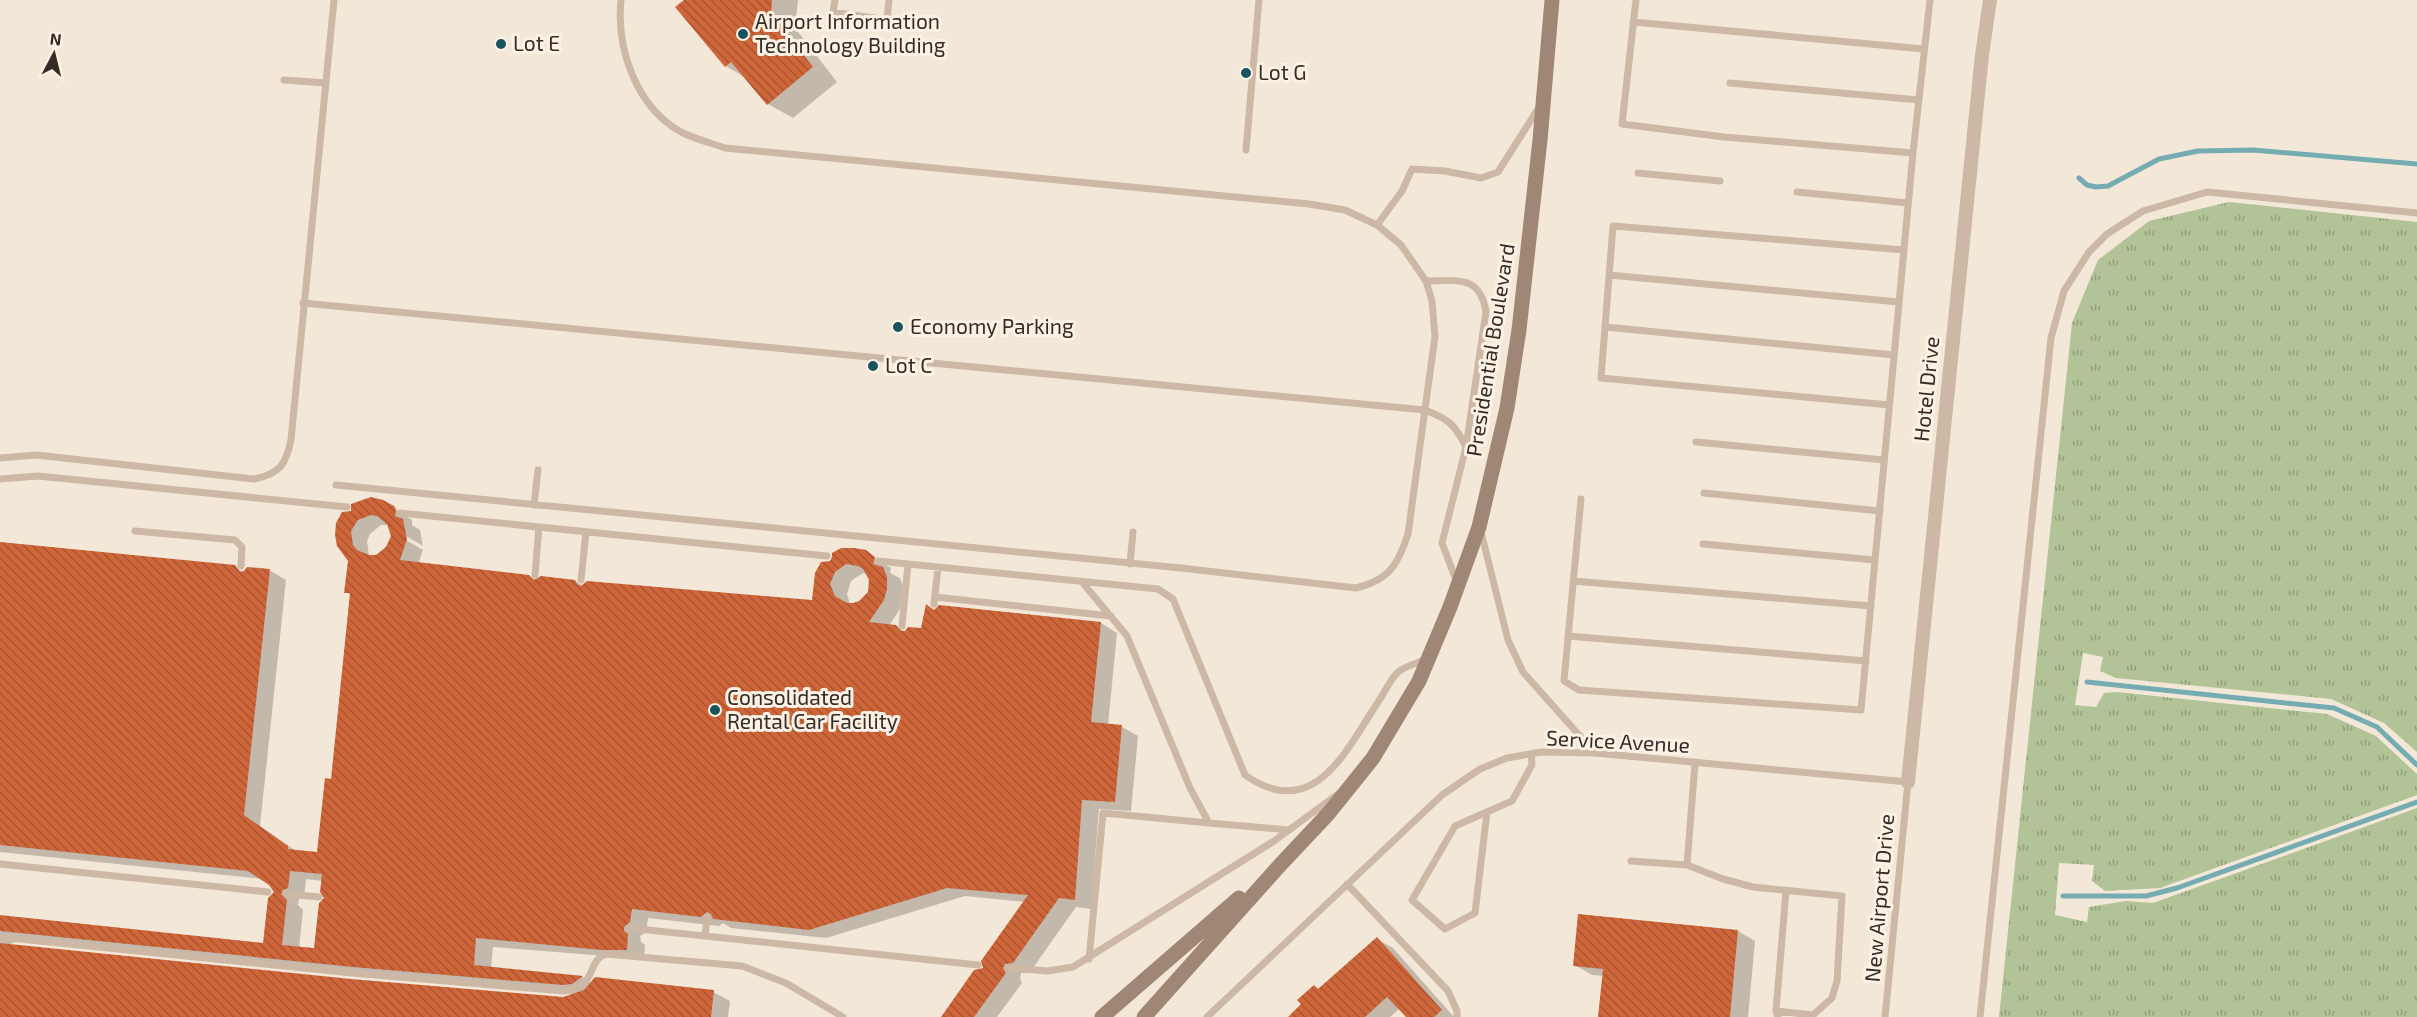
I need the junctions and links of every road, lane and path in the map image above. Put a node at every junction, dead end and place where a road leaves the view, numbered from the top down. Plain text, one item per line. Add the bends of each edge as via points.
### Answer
1 (334, 0) edge
2 (621, 0) edge
3 (835, 0) edge
4 (889, 0) edge
5 (1259, 0) edge
6 (1552, 0) edge
7 (1636, 0) edge
8 (1930, 0) edge
9 (1990, 0) edge
10 (1633, 22) junction
11 (1924, 49) junction
12 (284, 80) dead end
13 (326, 83) junction
14 (1730, 83) dead end
15 (1919, 100) junction
16 (1543, 102) junction
17 (1246, 150) dead end
18 (1913, 153) junction
19 (1638, 172) dead end
20 (1720, 181) dead end
21 (1797, 192) dead end
22 (1908, 203) junction
23 (2417, 213) edge
24 (1377, 225) junction
25 (1904, 250) junction
26 (1609, 275) junction
27 (1426, 281) junction
28 (1899, 302) junction
29 (303, 303) junction
30 (1605, 327) junction
31 (1894, 355) junction
32 (1889, 405) junction
33 (1425, 410) junction
34 (1696, 442) dead end
35 (1466, 447) junction
36 (0, 458) edge
37 (1884, 460) junction
38 (538, 470) dead end
39 (0, 479) edge
40 (336, 486) dead end
41 (1704, 493) dead end
42 (1581, 499) dead end
43 (534, 505) junction
44 (347, 507) dead end
45 (1880, 511) junction
46 (400, 513) dead end
47 (1479, 526) junction
48 (539, 527) junction
49 (135, 531) dead end
50 (586, 532) junction
51 (1133, 532) dead end
52 (1702, 544) dead end
53 (827, 556) dead end
54 (1875, 560) junction
55 (878, 561) dead end
56 (908, 564) junction
57 (1130, 564) junction
58 (242, 566) dead end
59 (938, 567) junction
60 (535, 575) dead end
61 (581, 580) dead end
62 (1573, 581) junction
63 (1082, 582) junction
64 (1458, 585) junction
65 (1871, 606) junction
66 (1111, 616) junction
67 (902, 626) dead end
68 (1568, 636) junction
69 (1429, 658) junction
70 (1866, 661) junction
71 (1595, 753) junction
72 (1531, 754) junction
73 (1695, 763) junction
74 (1355, 781) junction
75 (1908, 782) junction
76 (1487, 812) junction
77 (1209, 823) junction
78 (1289, 830) junction
79 (1631, 861) dead end
80 (0, 864) edge
81 (1281, 864) junction
82 (1687, 865) junction
83 (1347, 884) junction
84 (1786, 891) junction
85 (268, 892) dead end
86 (287, 894) dead end
87 (319, 897) dead end
88 (707, 918) dead end
89 (629, 928) dead end
90 (705, 936) junction
91 (0, 937) edge
92 (1089, 959) junction
93 (978, 965) dead end
94 (1009, 968) dead end
95 (1156, 969) junction
96 (1777, 1014) edge
97 (843, 1017) edge
98 (1091, 1017) edge
99 (1102, 1017) edge
100 (1144, 1017) edge
101 (1207, 1017) edge
102 (1457, 1017) edge
103 (1885, 1017) edge
104 (1980, 1017) edge

1 - 13 lane
2 - 24 lane via 624,50 636,84 657,112 681,132 725,148 1309,204 1345,210
3 - 4 lane via 833,12 887,20
5 - 17 lane
6 - 16 main road, Presidential Boulevard
7 - 10 lane
8 - 11 lane
9 - 75 street, Hotel Drive
10 - 11 lane
10 - 18 lane via 1622,124
11 - 15 lane
12 - 13 lane
13 - 29 lane
14 - 15 lane
15 - 18 lane
16 - 24 lane via 1498,172 1481,178 1412,169 1402,191
16 - 47 main road, Presidential Boulevard via 1510,386 1498,455
18 - 22 lane
19 - 20 lane
21 - 22 lane
22 - 25 lane
23 - 104 lane via 2207,192 2143,211 2107,234 2089,252 2064,291 2051,338
24 - 27 lane via 1401,245
25 - 26 lane via 1613,226
25 - 28 lane
26 - 28 lane
26 - 30 lane
27 - 33 lane via 1435,336
27 - 35 lane via 1460,281 1475,285 1484,296 1486,312
28 - 31 lane
29 - 33 lane
29 - 36 lane via 288,455 268,476 254,478 36,455
30 - 31 lane
30 - 32 lane via 1601,378
31 - 32 lane
32 - 37 lane
33 - 35 lane via 1446,418
33 - 57 lane via 1408,534 1401,557 1382,579 1356,588
34 - 37 lane
35 - 64 lane via 1442,543
37 - 45 lane
38 - 43 lane
39 - 44 lane via 38,476
40 - 43 lane
41 - 45 lane
42 - 62 lane
43 - 57 lane
45 - 54 lane
46 - 48 lane
47 - 64 main road, Presidential Boulevard
47 - 71 lane via 1508,640 1523,672
48 - 50 lane
48 - 60 lane
49 - 58 lane via 235,540 242,547
50 - 53 lane
50 - 61 lane
51 - 57 lane
52 - 54 lane
54 - 65 lane
55 - 56 lane
56 - 59 lane
56 - 67 lane
59 - 63 lane
59 - 66 lane via 934,601
62 - 65 lane
62 - 68 lane
63 - 66 lane
63 - 69 lane via 1158,589 1173,599 1245,775 1262,787 1290,792 1310,787 1333,768 1398,672
64 - 69 main road, Presidential Boulevard
65 - 70 lane
66 - 77 lane via 1127,636 1190,788
68 - 70 lane
68 - 70 lane via 1564,681 1579,690 1861,710
69 - 74 main road, Presidential Boulevard via 1403,711
71 - 72 lane, Service Avenue
71 - 73 lane, Service Avenue
72 - 76 lane via 1532,765 1512,801
72 - 83 lane, Service Avenue via 1480,769 1442,795
73 - 75 lane, Service Avenue
73 - 82 lane
74 - 78 lane
74 - 81 main road, Presidential Boulevard
75 - 103 lane, New Airport Drive
76 - 76 lane via 1475,913 1445,929 1412,900 1455,826
77 - 78 lane
77 - 92 lane via 1103,813
78 - 92 lane
79 - 82 lane
80 - 85 lane
81 - 95 main road, Presidential Boulevard
81 - 100 main road, Presidential Boulevard
82 - 84 lane via 1753,887
83 - 101 lane, Service Avenue
83 - 102 lane via 1448,991
84 - 96 lane
84 - 96 lane via 1842,896 1838,981 1832,998 1813,1015
86 - 87 lane
88 - 90 lane
89 - 90 lane
90 - 93 lane
91 - 97 lane via 563,991 579,987 590,977 600,956 615,954 742,966 786,983
92 - 94 lane via 1073,967 1047,971
95 - 98 lane
95 - 99 main road, Presidential Boulevard

